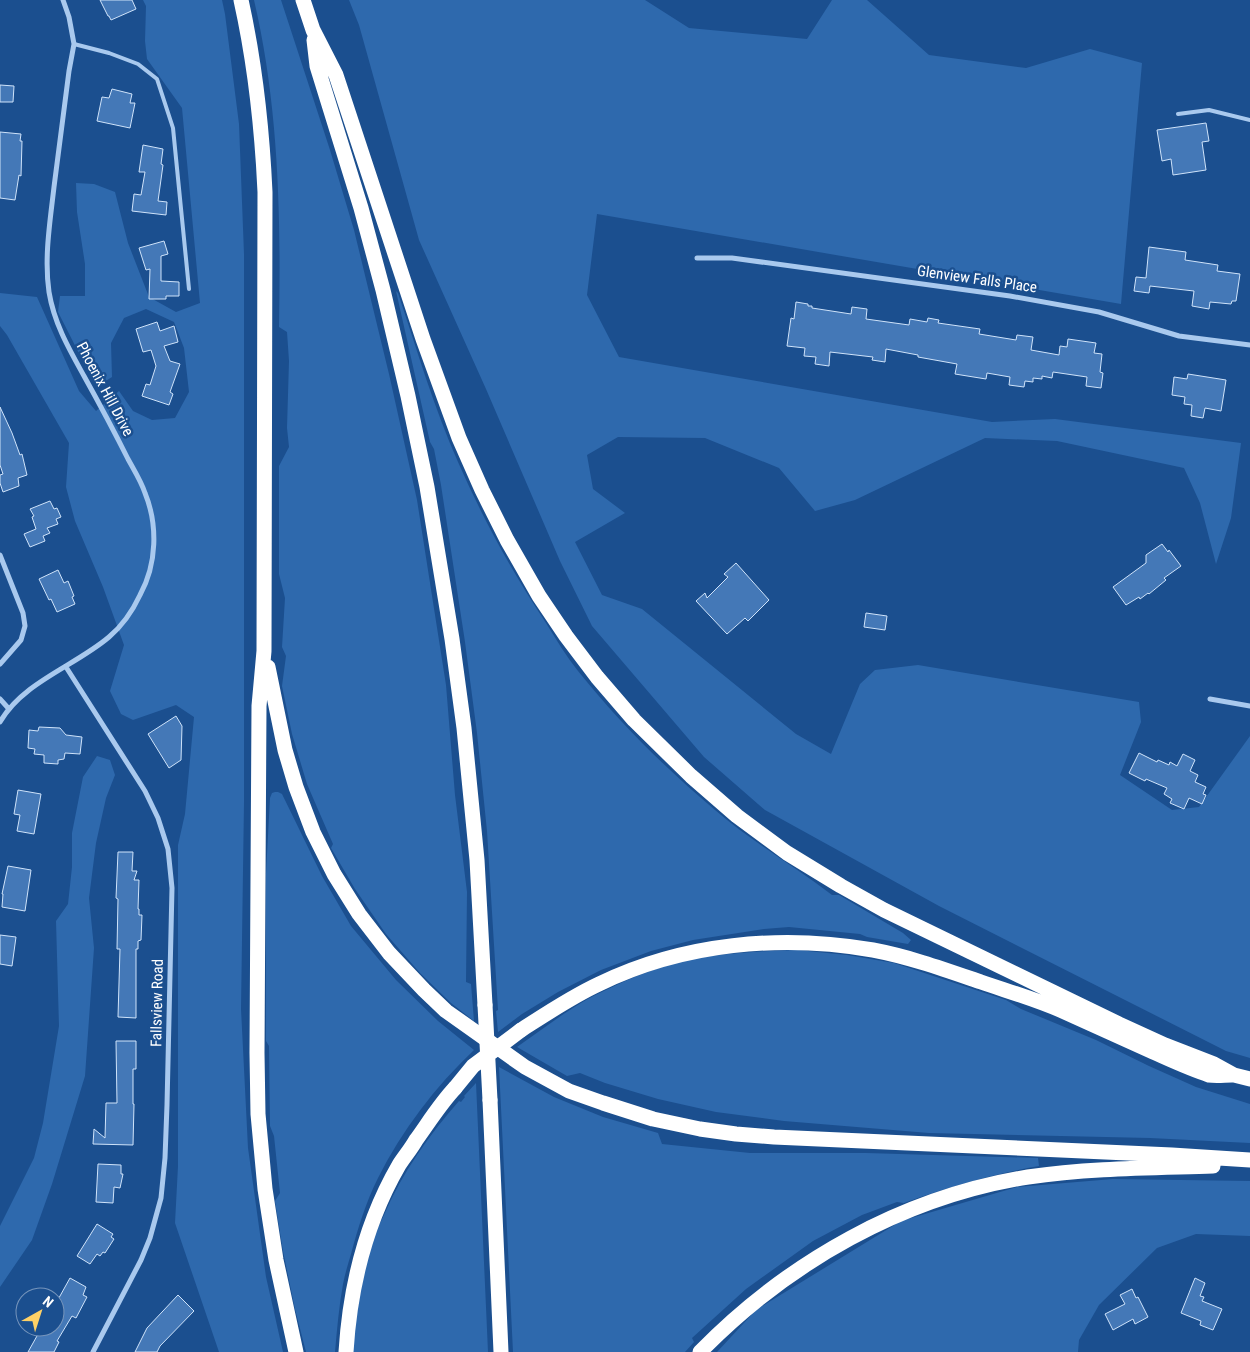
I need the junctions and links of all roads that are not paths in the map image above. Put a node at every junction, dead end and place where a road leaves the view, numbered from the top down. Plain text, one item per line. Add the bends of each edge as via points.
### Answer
1 (63, 0) edge
2 (241, 0) edge
3 (303, 0) edge
4 (313, 30) junction
5 (74, 44) junction
6 (1178, 114) dead end
7 (1250, 120) edge
8 (697, 258) dead end
9 (189, 289) dead end
10 (1250, 345) edge
11 (0, 555) edge
12 (264, 650) junction
13 (0, 664) edge
14 (66, 667) junction
15 (0, 699) edge
16 (1210, 699) dead end
17 (1250, 706) edge
18 (9, 708) junction
19 (0, 722) edge
20 (1234, 1075) junction
21 (1250, 1080) edge
22 (1250, 1160) edge
23 (1250, 1164) edge
24 (93, 1352) edge
25 (296, 1352) edge
26 (346, 1352) edge
27 (501, 1352) edge
28 (700, 1352) edge

1 - 5 street, Phoenix Hill Drive
2 - 12 highway via 257,89 265,192
3 - 4 highway
4 - 20 highway via 336,75 423,339 482,490 539,596 597,677 634,720 737,816 787,853 841,886 1127,1028
4 - 27 highway, bridge via 317,66 383,290 408,396 452,639 477,860
5 - 9 lane via 138,64 157,80 173,128
5 - 14 street, Phoenix Hill Drive via 48,239 49,293 68,346 146,493 154,533 148,577 121,626
6 - 7 lane via 1209,110
8 - 10 street, Glenview Falls Place via 732,258 1010,296 1099,312 1179,336
11 - 13 street via 26,626 22,640
12 - 22 highway via 296,787 313,832 359,914 389,953 446,1011 525,1068 569,1091 653,1119 736,1134
12 - 25 highway via 259,706 258,1114 276,1260
14 - 18 street, Phoenix Hill Drive via 30,689
14 - 24 street, Fallsview Road via 145,791 158,818 168,850 172,888 167,1105 161,1198 141,1260
15 - 18 street
16 - 17 street
18 - 19 street, Phoenix Hill Drive
20 - 21 highway
20 - 26 highway, bridge via 1211,1075 1053,1007 942,968 873,950 789,942 729,946 662,960 599,983 521,1030 473,1066 438,1106 400,1164 369,1230 354,1287
23 - 28 highway via 1082,1170 980,1187 927,1204 879,1223 795,1271 750,1304

